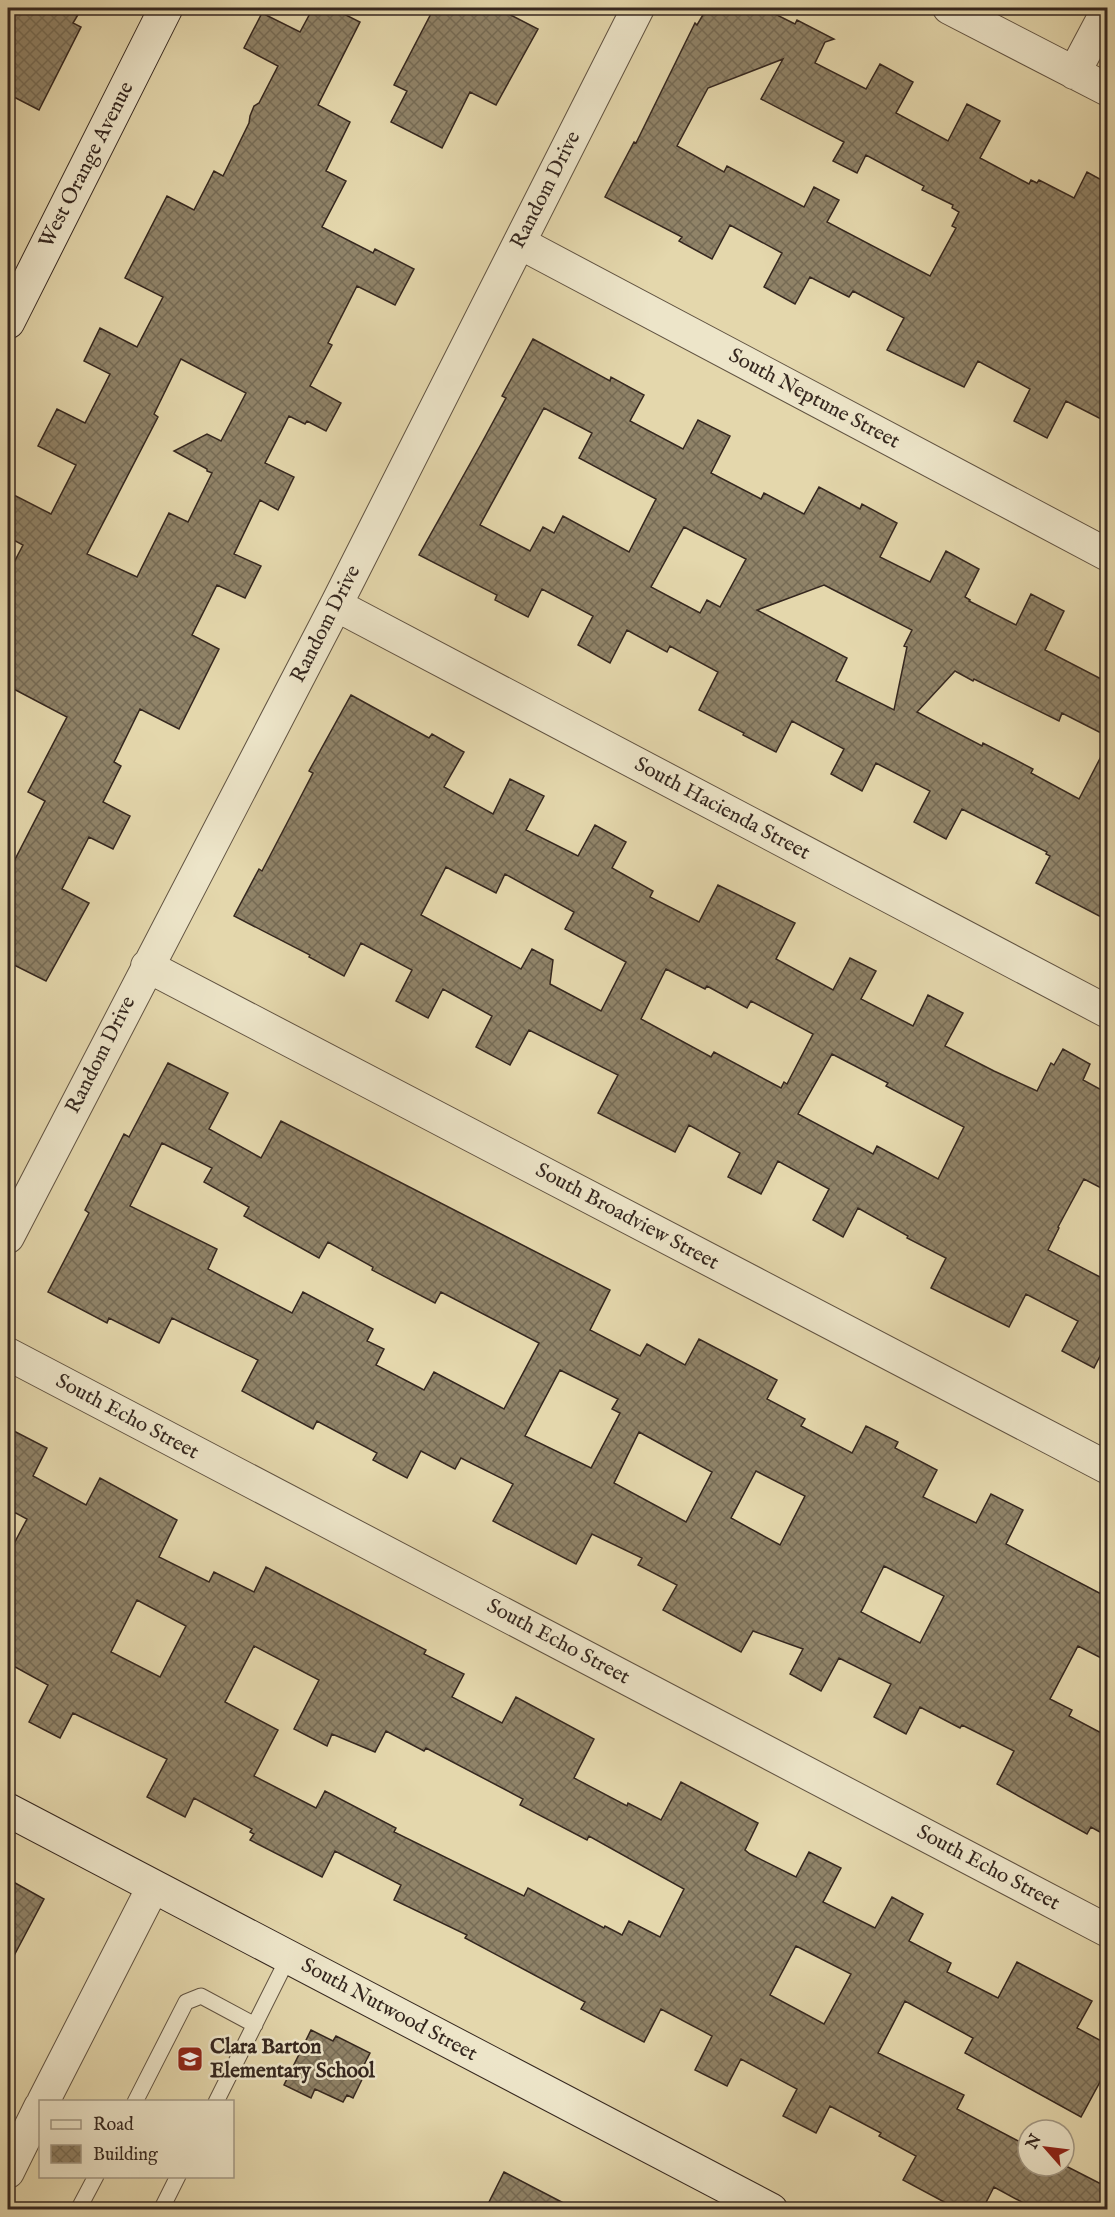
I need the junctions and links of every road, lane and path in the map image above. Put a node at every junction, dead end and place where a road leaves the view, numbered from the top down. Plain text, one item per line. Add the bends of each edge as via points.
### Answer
1 (166, 8) edge
2 (638, 8) edge
3 (949, 8) edge
4 (1107, 9) edge
5 (1074, 73) junction
6 (1107, 90) edge
7 (520, 243) junction
8 (8, 322) edge
9 (1107, 555) edge
10 (336, 605) junction
11 (147, 966) junction
12 (1107, 1012) edge
13 (8, 1237) edge
14 (8, 1354) edge
15 (1107, 1468) edge
16 (8, 1810) edge
17 (153, 1887) junction
18 (1107, 1931) edge
19 (288, 1958) junction
20 (255, 2025) junction
21 (44, 2100) edge
22 (136, 2100) edge
23 (217, 2100) edge
24 (39, 2109) edge
25 (8, 2172) edge
26 (95, 2178) edge
27 (177, 2178) edge
28 (78, 2210) edge
29 (161, 2210) edge
30 (771, 2210) edge

1 - 8 street, West Orange Avenue
2 - 7 street, Random Drive
3 - 5 street
4 - 5 street
5 - 6 street
7 - 9 street, South Neptune Street
7 - 10 street, Random Drive
10 - 11 street, Random Drive
10 - 12 street, South Hacienda Street
11 - 13 street, Random Drive
11 - 15 street, South Broadview Street
14 - 18 street, South Echo Street
16 - 17 street, South Nutwood Street
17 - 19 street, South Nutwood Street
17 - 21 street
19 - 20 lane
19 - 30 street, South Nutwood Street
20 - 22 lane via 201,1996 186,2002
20 - 23 lane
24 - 25 street
26 - 28 lane
27 - 29 lane

